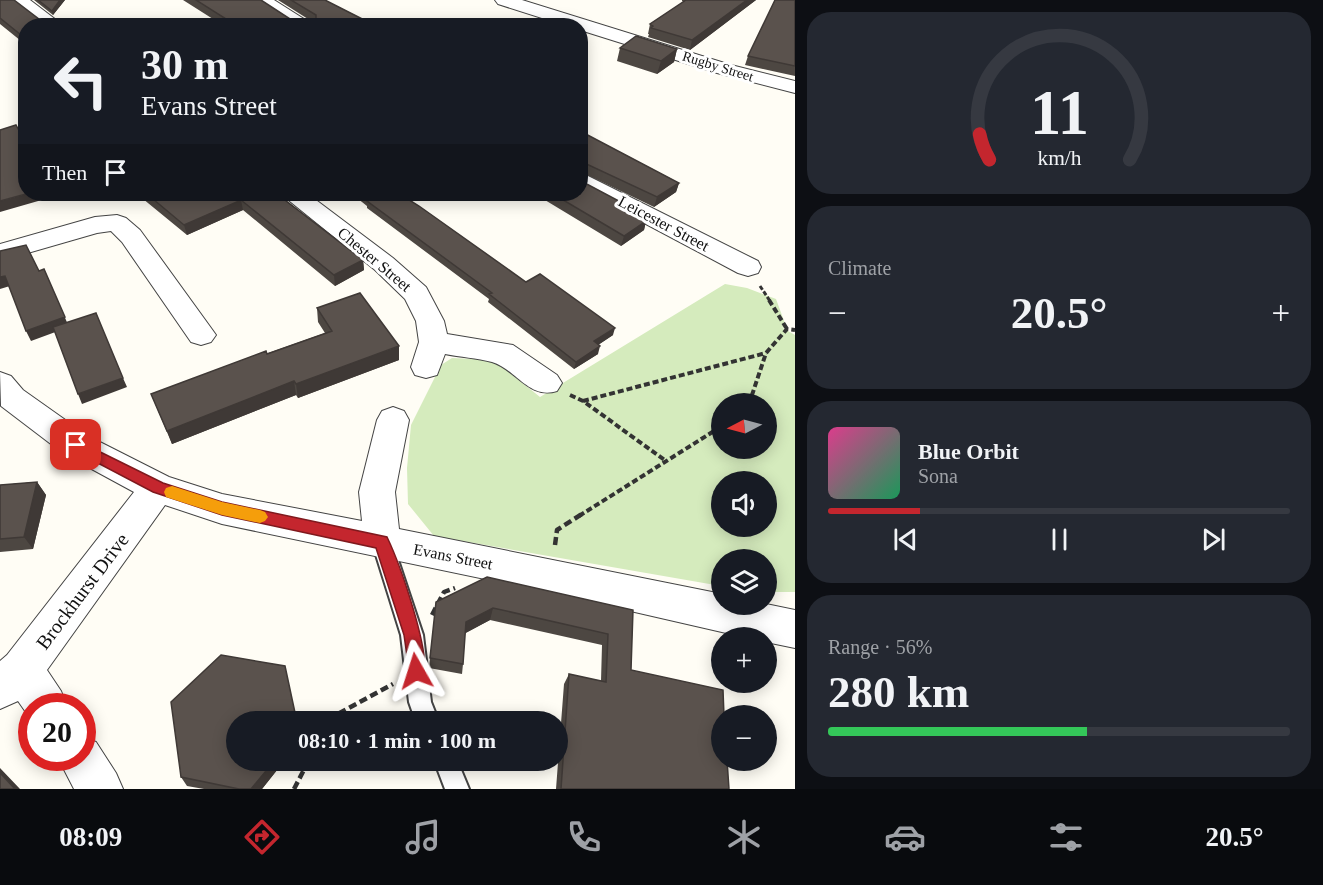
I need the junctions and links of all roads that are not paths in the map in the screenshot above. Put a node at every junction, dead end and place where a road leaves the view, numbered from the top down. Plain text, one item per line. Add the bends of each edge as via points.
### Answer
1 (19, 0) edge
2 (261, 0) edge
3 (504, 0) edge
4 (44, 18) edge
5 (292, 18) edge
6 (562, 18) edge
7 (588, 26) edge
8 (795, 87) edge
9 (588, 183) edge
10 (302, 201) edge
11 (0, 253) edge
12 (748, 267) road end
13 (201, 334) dead end
14 (546, 383) road end
15 (1, 386) edge
16 (393, 420) dead end
17 (158, 488) junction
18 (382, 542) junction
19 (795, 629) edge
20 (11, 679) edge
21 (29, 693) edge
22 (424, 711) edge
23 (88, 771) edge
24 (450, 771) edge
25 (100, 789) edge
26 (457, 789) edge

1 - 4 street
2 - 5 street
3 - 6 street, Rugby Street
7 - 8 street, Rugby Street
9 - 12 street, Leicester Street
10 - 14 street, Chester Street via 416,294 430,321 430,355 502,352
11 - 13 street via 95,225 117,223 131,236
15 - 17 street, Evans Street via 76,445
16 - 18 street via 376,492
17 - 18 street, Evans Street via 222,509
17 - 20 street, Brockhurst Drive
18 - 19 street, Evans Street
18 - 22 lane via 412,635
20 - 21 street
23 - 25 street
24 - 26 lane

